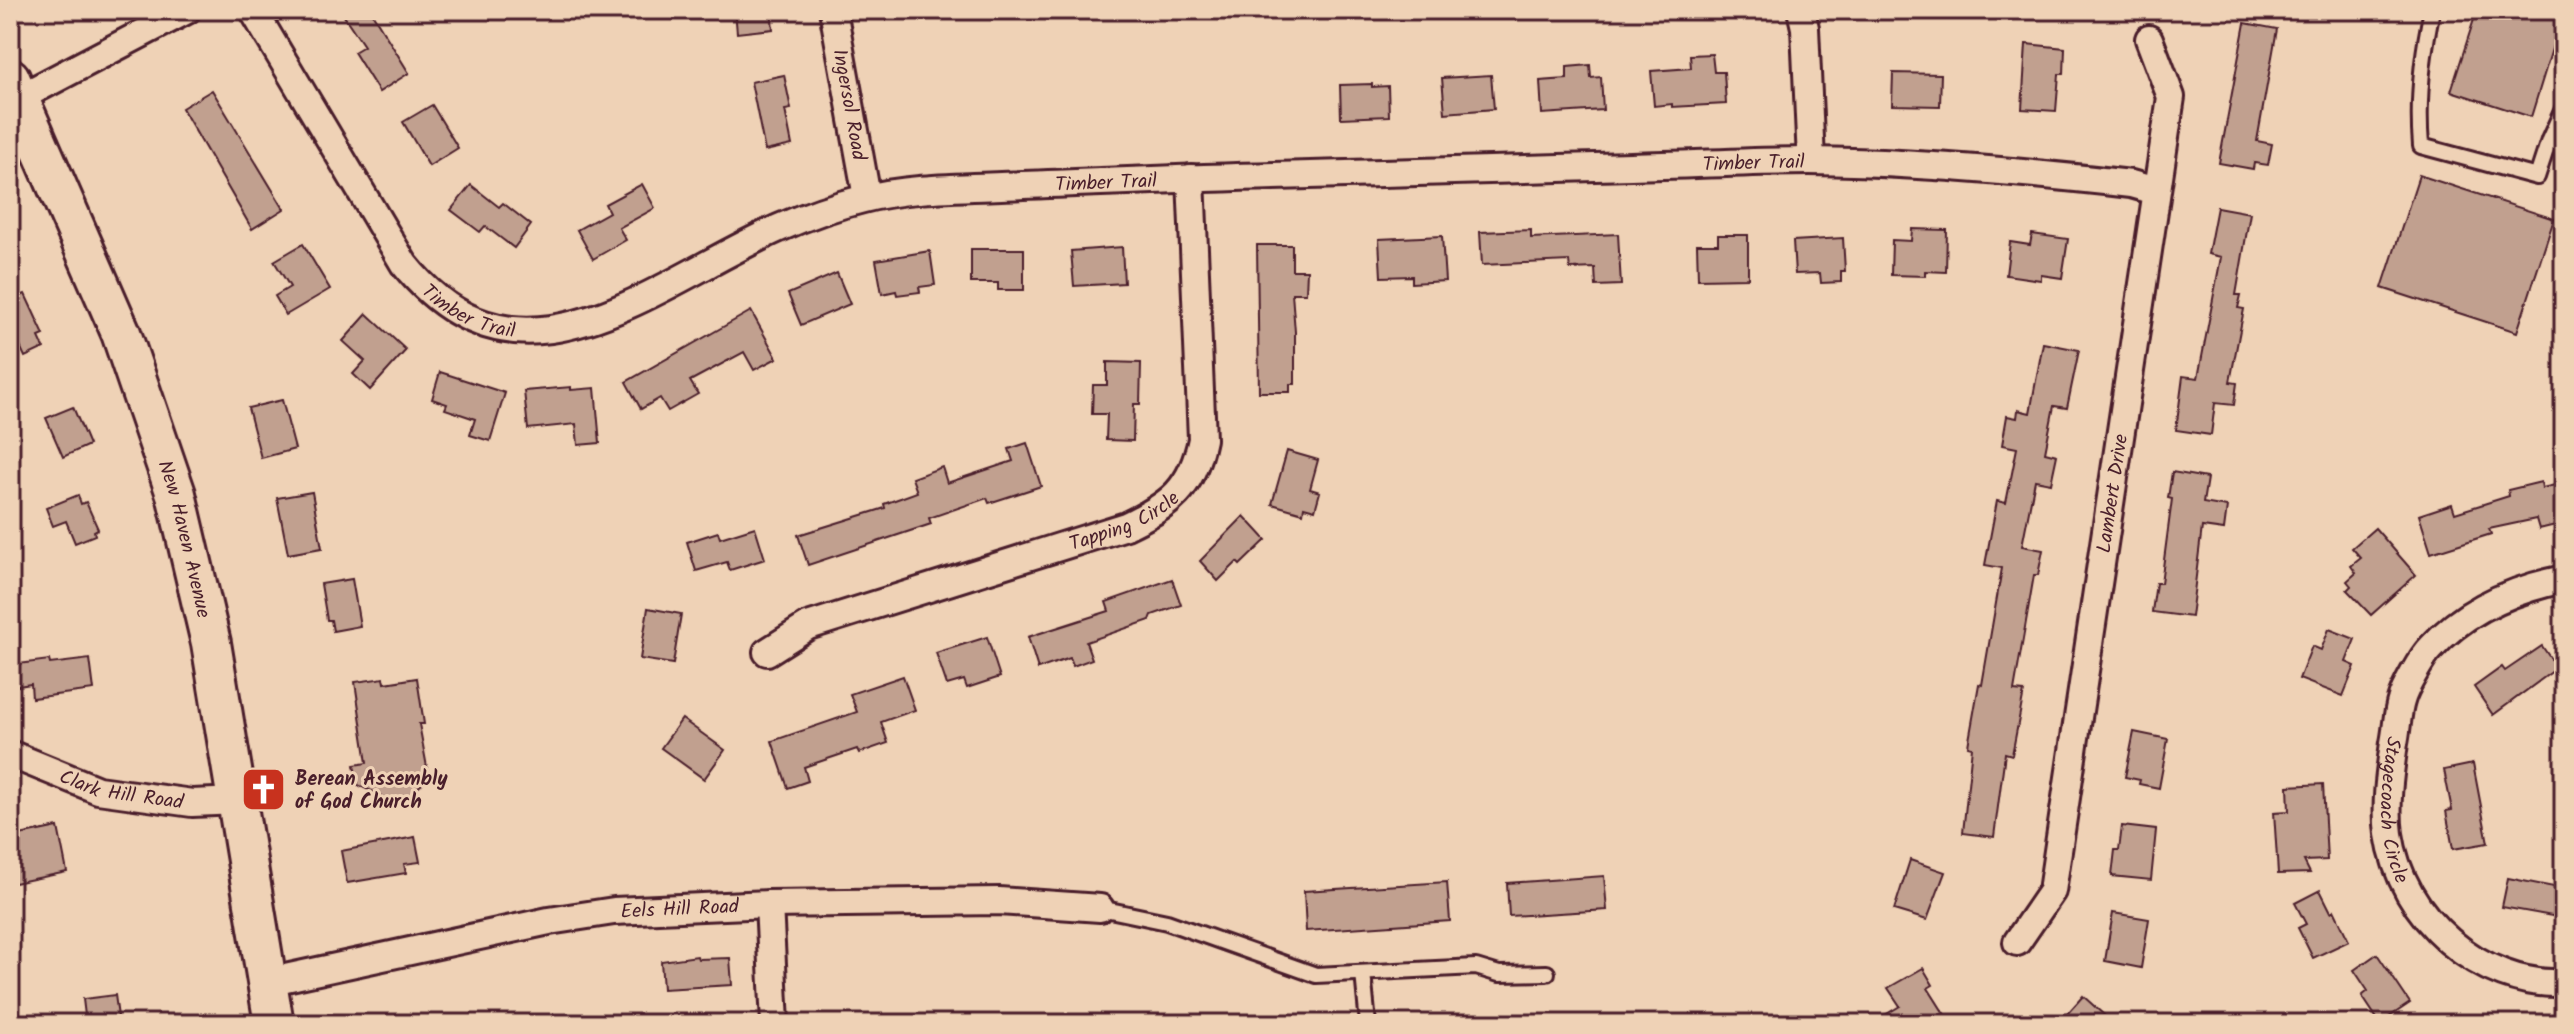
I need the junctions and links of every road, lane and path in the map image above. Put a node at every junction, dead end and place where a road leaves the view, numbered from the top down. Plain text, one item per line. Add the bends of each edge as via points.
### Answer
1 (187, 10) edge
2 (253, 10) edge
3 (833, 10) edge
4 (1801, 10) edge
5 (2432, 10) edge
6 (2149, 39) dead end
7 (14, 88) edge
8 (2564, 107) edge
9 (1811, 161) junction
10 (1191, 178) junction
11 (2156, 191) junction
12 (867, 197) junction
13 (2564, 579) edge
14 (767, 652) dead end
15 (10, 754) edge
16 (238, 801) junction
17 (769, 904) junction
18 (1100, 908) joint
19 (2017, 942) dead end
20 (1363, 973) junction
21 (1547, 973) dead end
22 (267, 982) junction
23 (2564, 983) edge
24 (274, 1024) edge
25 (775, 1024) edge
26 (1368, 1024) edge

1 - 7 street
2 - 12 street, Timber Trail via 404,264 445,306 480,323 525,332 608,316 777,229
3 - 12 street, Ingersol Road
4 - 9 street
5 - 8 lane via 2420,77 2421,146 2537,177
6 - 11 street, Lambert Drive via 2171,97
7 - 16 main road, New Haven Avenue via 121,333 176,494 211,643
9 - 10 street, Timber Trail
9 - 11 street, Timber Trail via 1970,168
10 - 12 street, Timber Trail
10 - 14 street, Tapping Circle via 1202,439 1181,491 1126,526 808,626
11 - 19 street, Lambert Drive via 2052,891
13 - 23 street, Stagecoach Circle via 2525,587 2473,613 2430,648 2401,698 2387,814 2402,875 2417,905 2443,936 2510,977
15 - 16 street, Clark Hill Road via 98,790 192,803
16 - 22 main road, New Haven Avenue
17 - 18 street, Eels Hill Road via 999,901
17 - 22 street, Eels Hill Road via 614,911 549,921
17 - 25 street
18 - 20 lane via 1167,922 1316,975
20 - 21 lane via 1476,967 1499,974
20 - 26 lane
22 - 24 main road, New Haven Avenue

